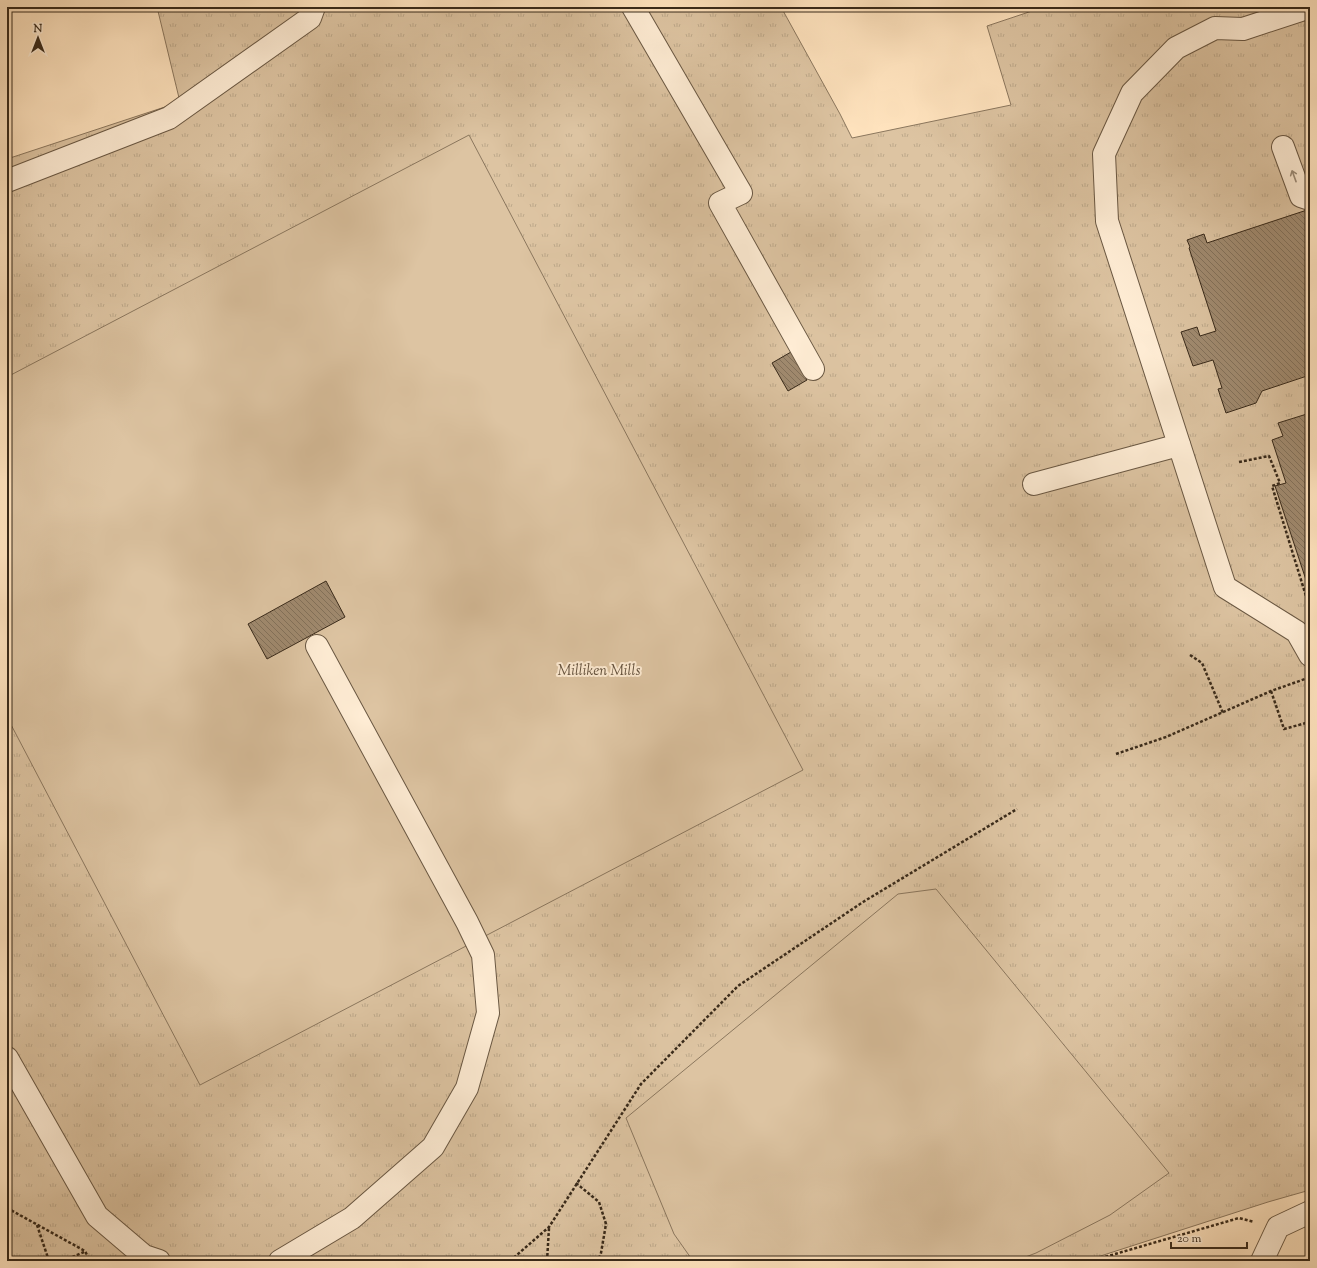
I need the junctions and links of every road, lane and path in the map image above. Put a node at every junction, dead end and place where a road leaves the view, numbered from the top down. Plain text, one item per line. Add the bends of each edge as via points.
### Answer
1 (314, 7) edge
2 (633, 7) edge
3 (1310, 7) edge
4 (1283, 147) dead end
5 (7, 181) edge
6 (1310, 199) edge
7 (813, 369) dead end
8 (1179, 445) junction
9 (1240, 462) dead end
10 (1034, 484) dead end
11 (1310, 608) edge
12 (317, 646) dead end
13 (1310, 655) edge
14 (1190, 656) dead end
15 (1310, 677) edge
16 (1271, 691) junction
17 (1223, 713) junction
18 (1310, 723) edge
19 (1116, 754) dead end
20 (1017, 809) dead end
21 (7, 1058) edge
22 (576, 1183) junction
23 (7, 1208) edge
24 (1310, 1212) edge
25 (37, 1225) junction
26 (549, 1227) junction
27 (1278, 1227) junction
28 (85, 1251) junction
29 (50, 1261) edge
30 (62, 1261) edge
31 (90, 1261) edge
32 (159, 1261) edge
33 (280, 1261) edge
34 (510, 1261) edge
35 (547, 1261) edge
36 (598, 1261) edge
37 (1091, 1261) edge
38 (1262, 1261) edge

1 - 5 lane via 310,18 169,118
2 - 7 lane via 741,193 720,203
3 - 8 lane via 1242,29 1215,28 1176,48 1132,93 1104,154 1107,221
6 -> 4 lane via 1301,196
8 - 10 lane
8 - 13 lane via 1225,587 1297,632
9 - 11 path via 1269,456 1280,483 1272,486
12 - 33 lane via 468,922 483,955 488,1013 468,1088 433,1147 352,1218
14 - 17 path via 1202,663
15 - 16 path
16 - 17 path
16 - 18 path via 1284,729
17 - 19 path via 1166,737
20 - 22 path via 863,902 738,986 641,1084
21 - 32 lane via 97,1216 144,1256
22 - 26 path
22 - 36 path via 599,1202 606,1224 602,1253
23 - 25 path
24 - 27 lane
25 - 28 path
25 - 29 path
26 - 34 path
26 - 35 path
27 - 37 path via 1239,1218
27 - 38 lane
28 - 30 path
28 - 31 path

